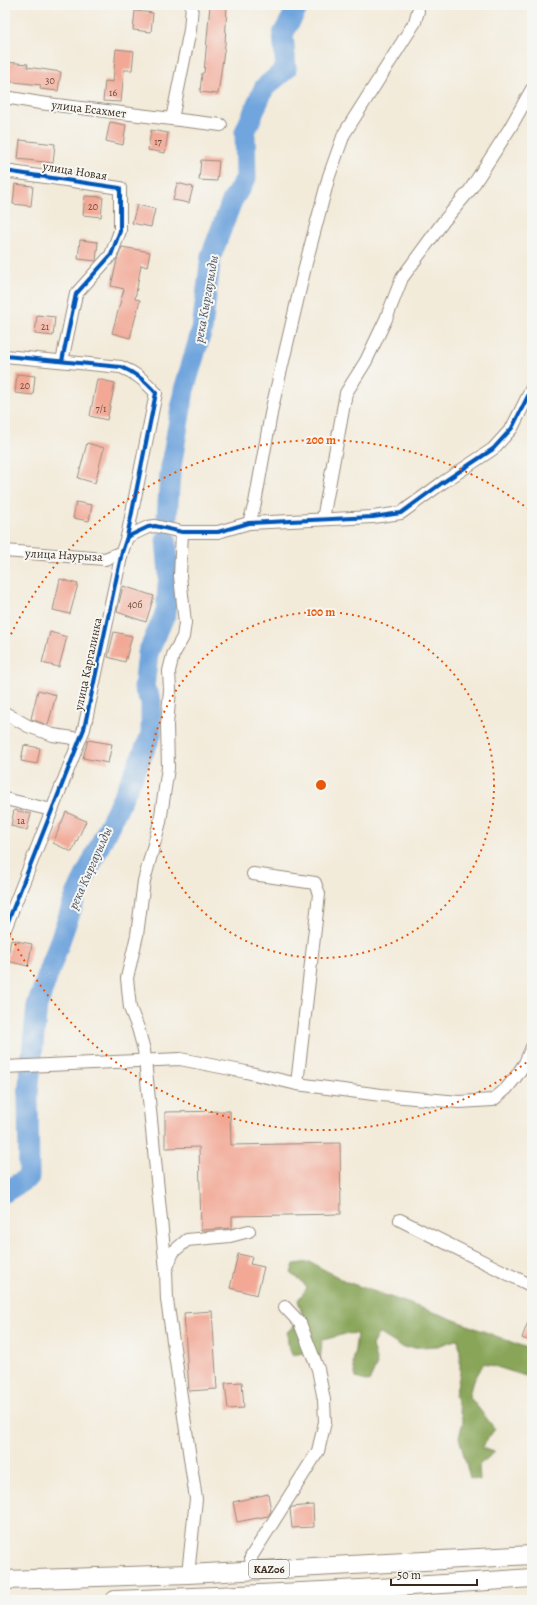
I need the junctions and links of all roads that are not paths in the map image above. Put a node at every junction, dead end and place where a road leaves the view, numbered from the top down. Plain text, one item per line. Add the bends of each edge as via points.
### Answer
1 (192, 5) edge
2 (418, 11) dead end
3 (532, 88) edge
4 (5, 97) edge
5 (172, 119) junction
6 (221, 125) dead end
7 (5, 171) edge
8 (5, 356) edge
9 (62, 361) junction
10 (532, 388) edge
11 (323, 519) junction
12 (249, 523) junction
13 (182, 532) junction
14 (127, 537) junction
15 (5, 551) edge
16 (122, 552) junction
17 (5, 713) edge
18 (80, 739) junction
19 (5, 798) edge
20 (52, 810) junction
21 (253, 874) dead end
22 (5, 929) edge
23 (532, 1047) edge
24 (146, 1060) junction
25 (5, 1067) edge
26 (297, 1084) junction
27 (400, 1220) dead end
28 (249, 1231) dead end
29 (166, 1270) junction
30 (532, 1286) edge
31 (285, 1307) dead end
32 (532, 1555) edge
33 (252, 1570) junction
34 (188, 1574) junction
35 (532, 1578) edge
36 (5, 1580) edge
37 (200, 1599) edge
38 (115, 1600) edge

1 - 5 street via 190,30
2 - 12 street via 414,22 344,134 329,176 272,408
3 - 11 street via 470,190 402,278 366,361 346,393
4 - 5 street, улица Есахмет
5 - 6 street, улица Есахмет
7 - 9 street, улица Новая via 120,188 120,231 111,255 76,294
8 - 9 street
9 - 14 street, улица Каргалинка via 121,367 145,380 156,393
10 - 11 street via 512,428 494,449 401,512 374,517
11 - 12 street
12 - 13 street via 218,532
13 - 14 street via 155,526
13 - 24 street via 180,576 185,623 183,637 173,655 169,671 168,768 160,822 144,881 137,935 127,978 130,1008
14 - 16 street, улица Каргалинка
15 - 16 street, улица Наурыза via 105,559
16 - 18 street, улица Каргалинка
17 - 18 street via 28,726 53,735
18 - 20 street, улица Каргалинка
19 - 20 street
20 - 22 street, улица Каргалинка
21 - 26 street via 314,883 319,894
23 - 26 street via 515,1078 493,1100 459,1102
24 - 25 street
24 - 26 street via 180,1059
24 - 29 street
27 - 30 street
28 - 29 street via 230,1236 187,1240 173,1252
29 - 34 street via 167,1300 196,1499
31 - 33 street via 300,1323 318,1369 325,1422 318,1451 251,1556
32 - 33 highway, KАZ06
33 - 34 highway, KАZ06
34 - 36 highway, KАZ06
35 - 37 highway, KАZ06
37 - 38 highway, KАZ06

